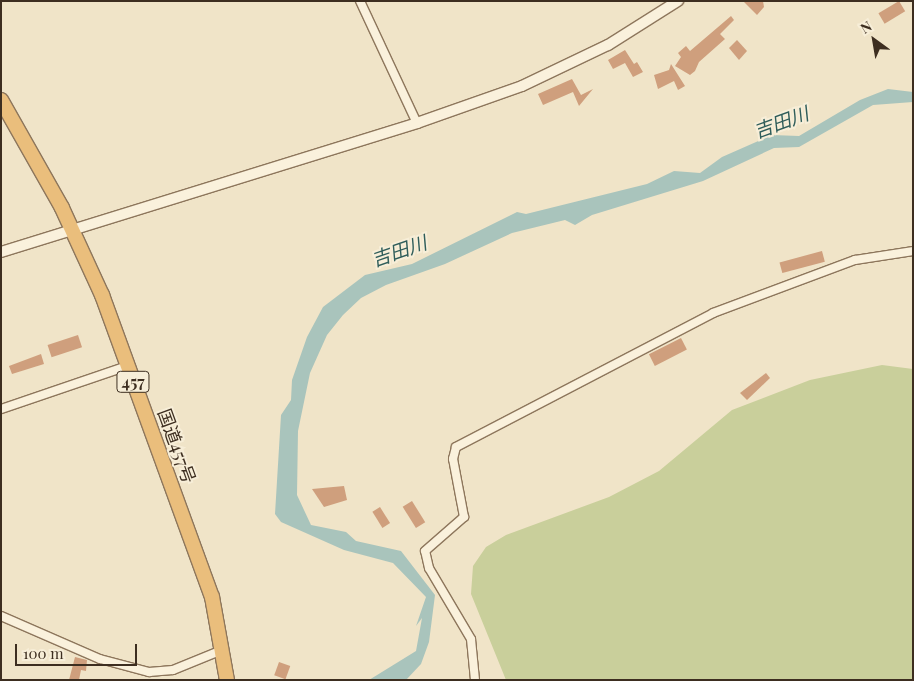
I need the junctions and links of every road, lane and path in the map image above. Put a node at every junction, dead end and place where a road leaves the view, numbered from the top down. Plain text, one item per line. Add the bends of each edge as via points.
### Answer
1 (360, 1) edge
2 (678, 1) edge
3 (1, 100) edge
4 (418, 123) junction
5 (73, 231) junction
6 (1, 252) edge
7 (913, 252) edge
8 (127, 366) junction
9 (1, 409) edge
10 (1, 616) edge
11 (224, 649) junction
12 (227, 680) edge
13 (475, 680) edge

1 - 4 street
2 - 4 street via 608,45 522,86
3 - 5 highway, 国道457号 / 457
4 - 5 street
5 - 6 street
5 - 8 highway, 国道457号 / 457
7 - 13 street via 855,260 712,313 456,447 453,459 464,517 425,550 429,568 472,639
8 - 9 street
8 - 11 highway, 国道457号 / 457 via 212,598
10 - 11 street via 100,659 148,672 173,670
11 - 12 highway, 国道457号 / 457

